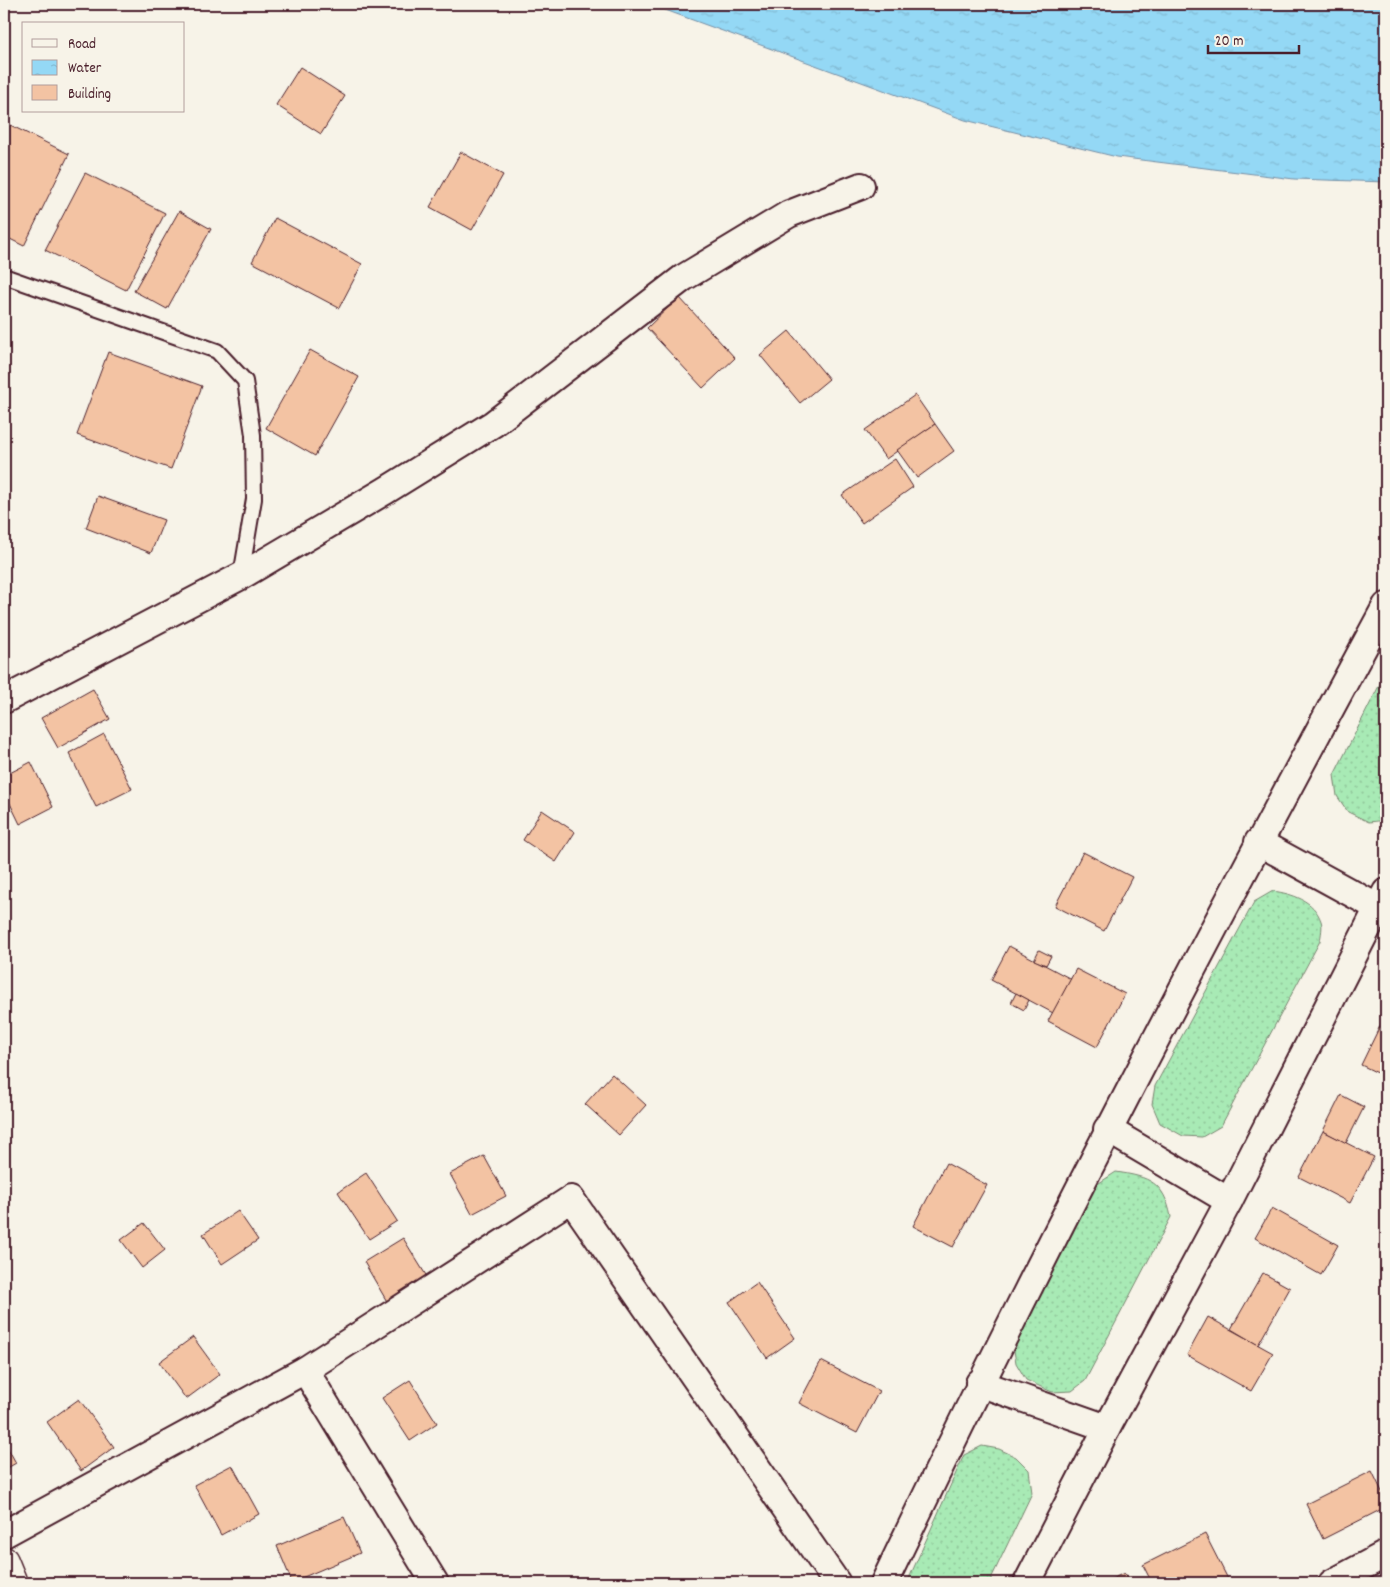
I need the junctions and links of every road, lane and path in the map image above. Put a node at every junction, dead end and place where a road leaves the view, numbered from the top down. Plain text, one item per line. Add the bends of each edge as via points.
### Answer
1 (861, 186) dead end
2 (4, 276) edge
3 (241, 576) junction
4 (1386, 606) edge
5 (4, 700) edge
6 (1258, 842) junction
7 (1384, 904) edge
8 (1107, 1129) junction
9 (1229, 1201) junction
10 (304, 1370) junction
11 (979, 1383) junction
12 (1107, 1428) junction
13 (4, 1534) edge
14 (1386, 1554) edge
15 (4, 1561) edge
16 (13, 1583) edge
17 (435, 1583) edge
18 (838, 1583) edge
19 (884, 1583) edge
20 (1027, 1583) edge
21 (1332, 1583) edge

1 - 3 street via 789,214 683,278 493,424
2 - 3 lane via 217,351 245,381 253,435 254,498
3 - 5 street
4 - 6 street
6 - 7 street
6 - 8 street
7 - 9 street
8 - 9 street
8 - 11 street
9 - 12 street
10 - 13 street
10 - 17 street
10 - 18 street via 571,1199
11 - 12 street
11 - 19 street
12 - 20 street
14 - 21 street
15 - 16 main road

